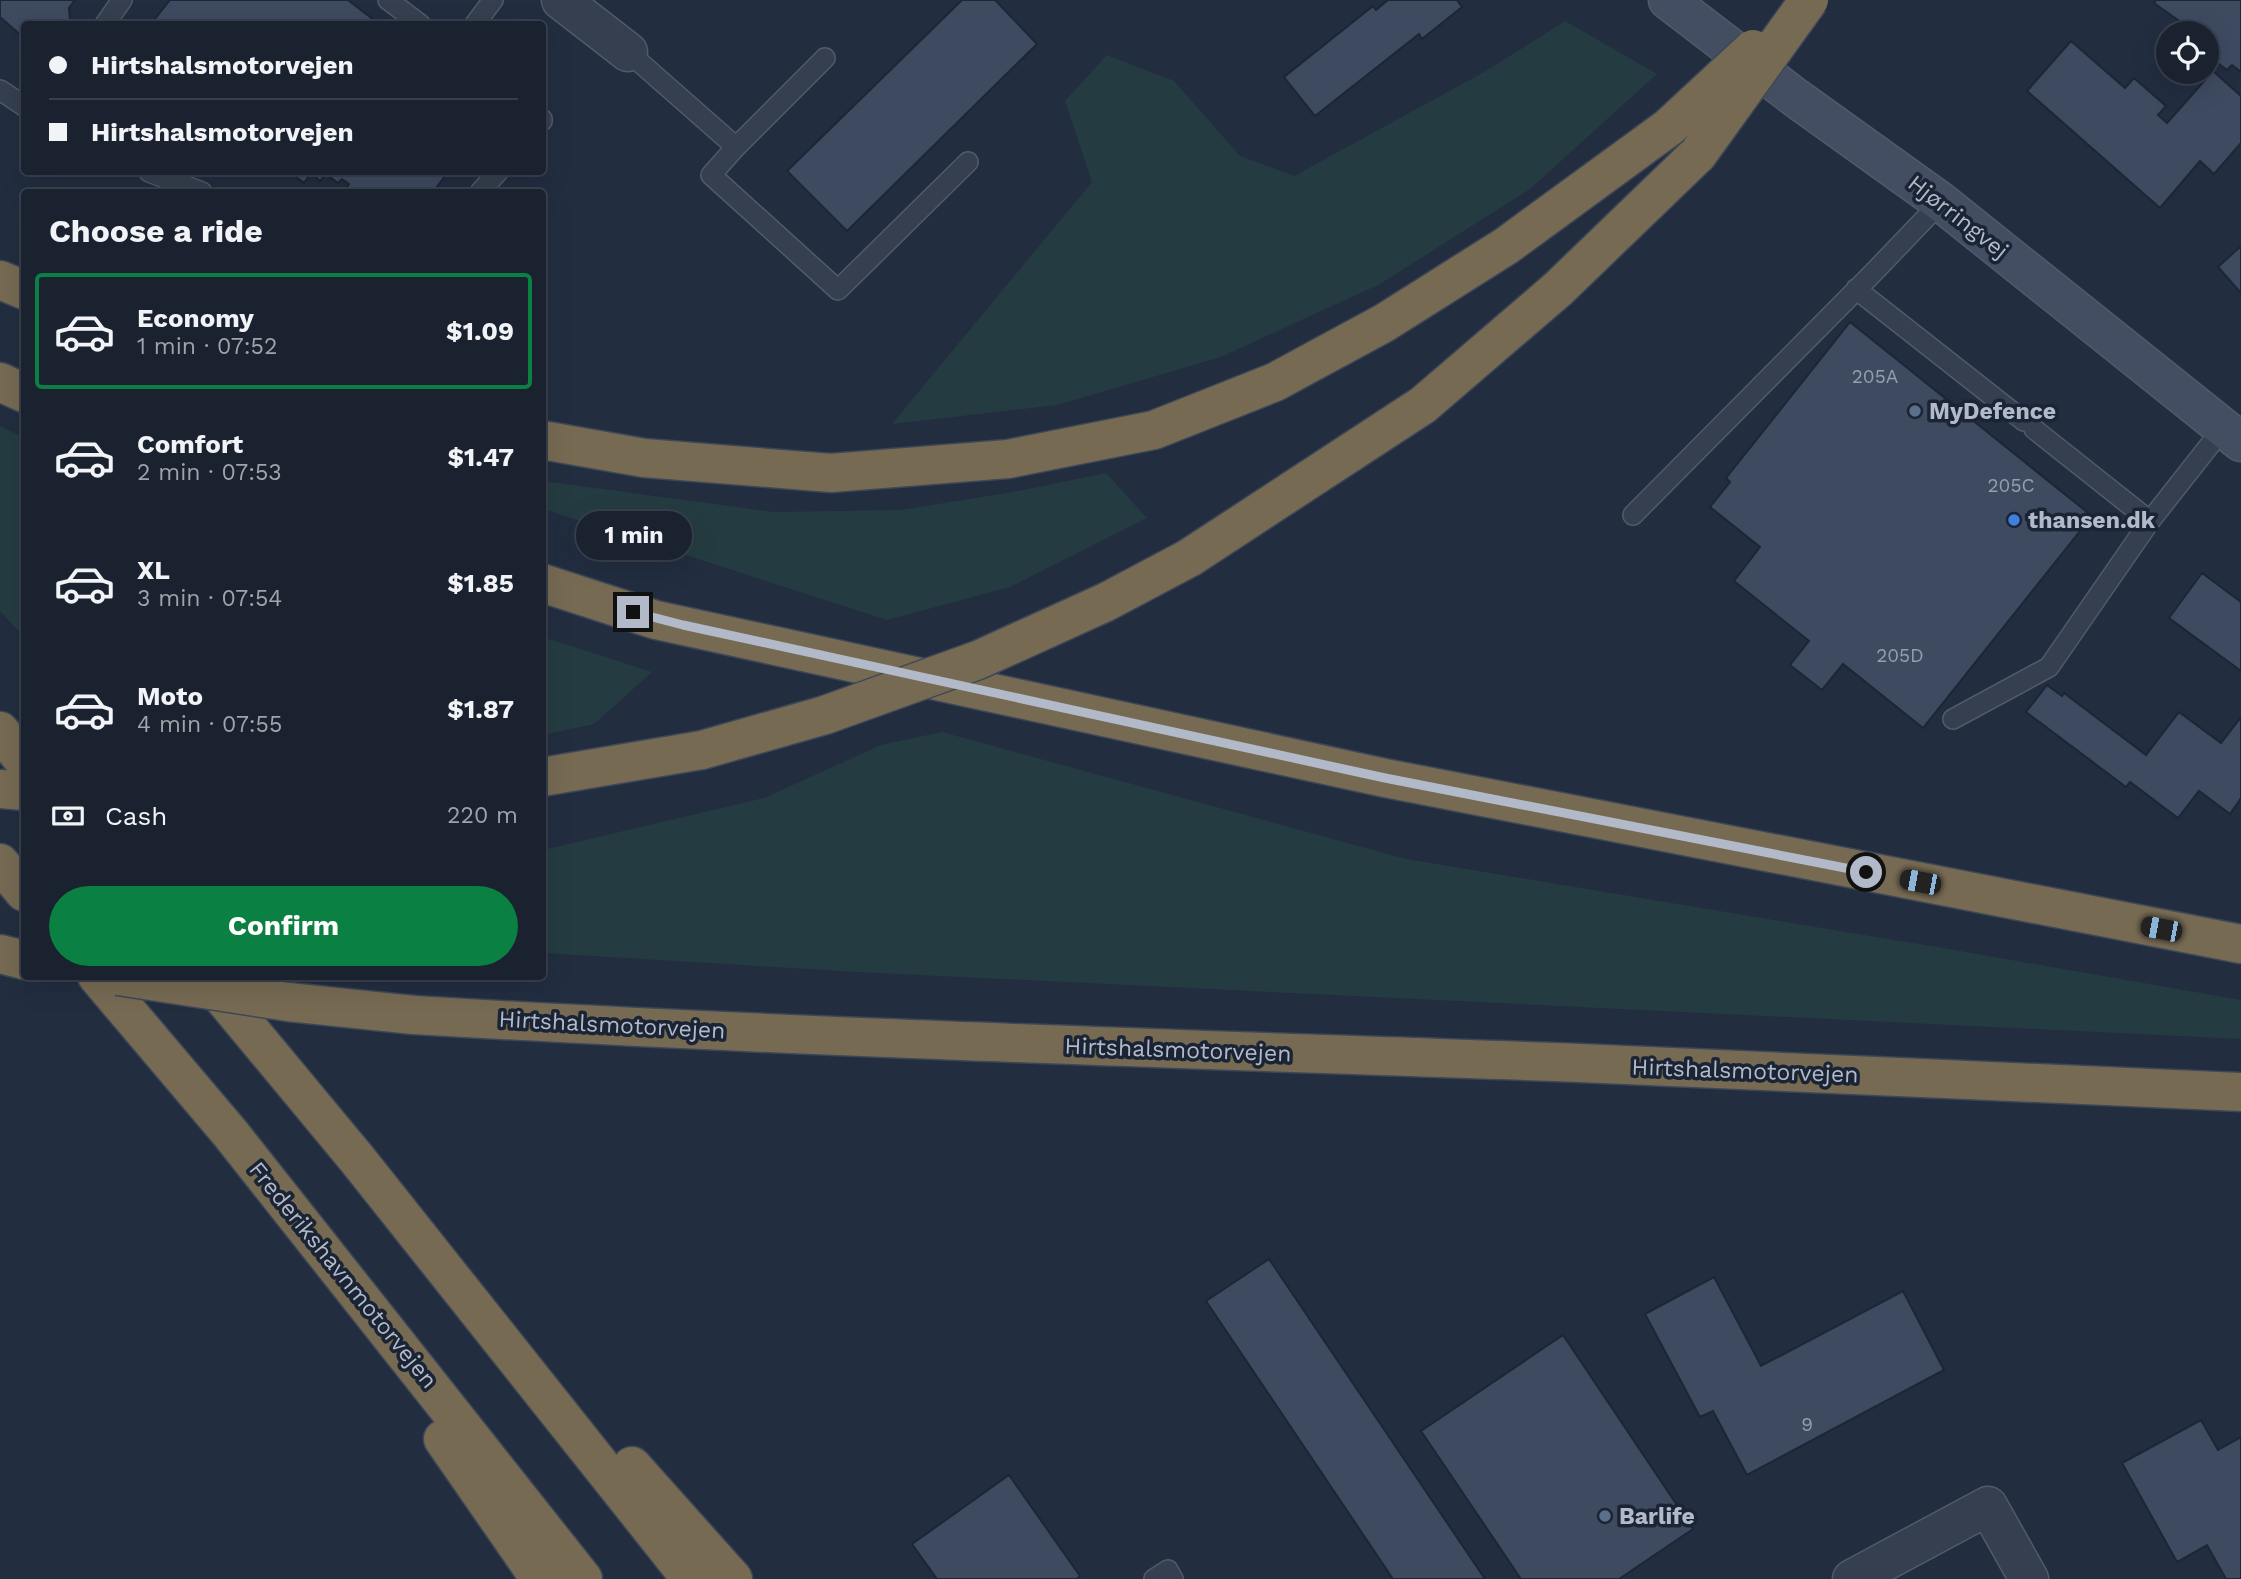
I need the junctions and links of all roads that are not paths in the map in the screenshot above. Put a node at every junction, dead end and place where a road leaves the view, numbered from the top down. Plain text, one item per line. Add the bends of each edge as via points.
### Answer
1 (122, 0) edge
2 (388, 0) edge
3 (494, 0) edge
4 (561, 0) edge
5 (1668, 0) edge
6 (1807, 0) edge
7 (107, 21) edge
8 (416, 21) edge
9 (477, 21) edge
10 (628, 52) joint
11 (825, 58) dead end
12 (0, 90) edge
13 (21, 104) edge
14 (736, 147) junction
15 (968, 162) dead end
16 (157, 175) edge
17 (495, 175) edge
18 (194, 189) edge
19 (483, 189) edge
20 (1941, 202) junction
21 (0, 280) edge
22 (21, 289) edge
23 (1856, 289) junction
24 (0, 382) edge
25 (21, 392) edge
26 (2233, 435) edge
27 (546, 441) edge
28 (1633, 515) dead end
29 (2150, 521) junction
30 (546, 584) edge
31 (1953, 719) dead end
32 (0, 732) edge
33 (21, 757) edge
34 (546, 776) edge
35 (0, 789) edge
36 (21, 790) edge
37 (0, 863) edge
38 (21, 888) edge
39 (2241, 944) edge
40 (0, 954) edge
41 (21, 959) edge
42 (100, 980) edge
43 (144, 980) edge
44 (208, 980) edge
45 (2241, 1092) edge
46 (230, 1133) junction
47 (357, 1159) junction
48 (540, 1579) edge
49 (583, 1579) edge
50 (691, 1579) edge
51 (733, 1579) edge
52 (1154, 1579) edge
53 (1173, 1579) edge
54 (1852, 1579) edge
55 (2029, 1579) edge

1 - 7 lane
2 - 8 lane
3 - 9 lane
4 - 10 street
5 - 20 main road, Hjørringvej
6 - 27 highway, bridge via 1669,127 1506,246 1384,323 1275,382 1154,429 1008,459 831,473 644,458
6 - 34 highway, bridge via 1698,154 1558,289 1423,405 1189,558 978,660 825,715 702,750
10 - 14 lane
11 - 14 lane
12 - 13 lane
14 - 15 lane via 710,175 838,290
16 - 18 lane
17 - 19 lane
20 - 23 lane
20 - 26 main road, Hjørringvej
21 - 22 highway
23 - 28 lane
23 - 29 lane
24 - 25 highway
26 - 29 lane
29 - 31 lane via 2049,667
30 - 39 highway via 656,620 1385,778
32 - 33 highway
35 - 36 highway
37 - 38 highway
40 - 41 highway
42 - 46 highway, Frederikshavnmotorvejen
43 - 45 highway, Hirtshalsmotorvejen, bridge via 414,1015 606,1026
44 - 47 highway
46 - 48 highway
46 - 49 highway, Frederikshavnmotorvejen
47 - 50 highway
47 - 51 highway
52 - 53 lane via 1168,1570
54 - 55 street via 1988,1506

